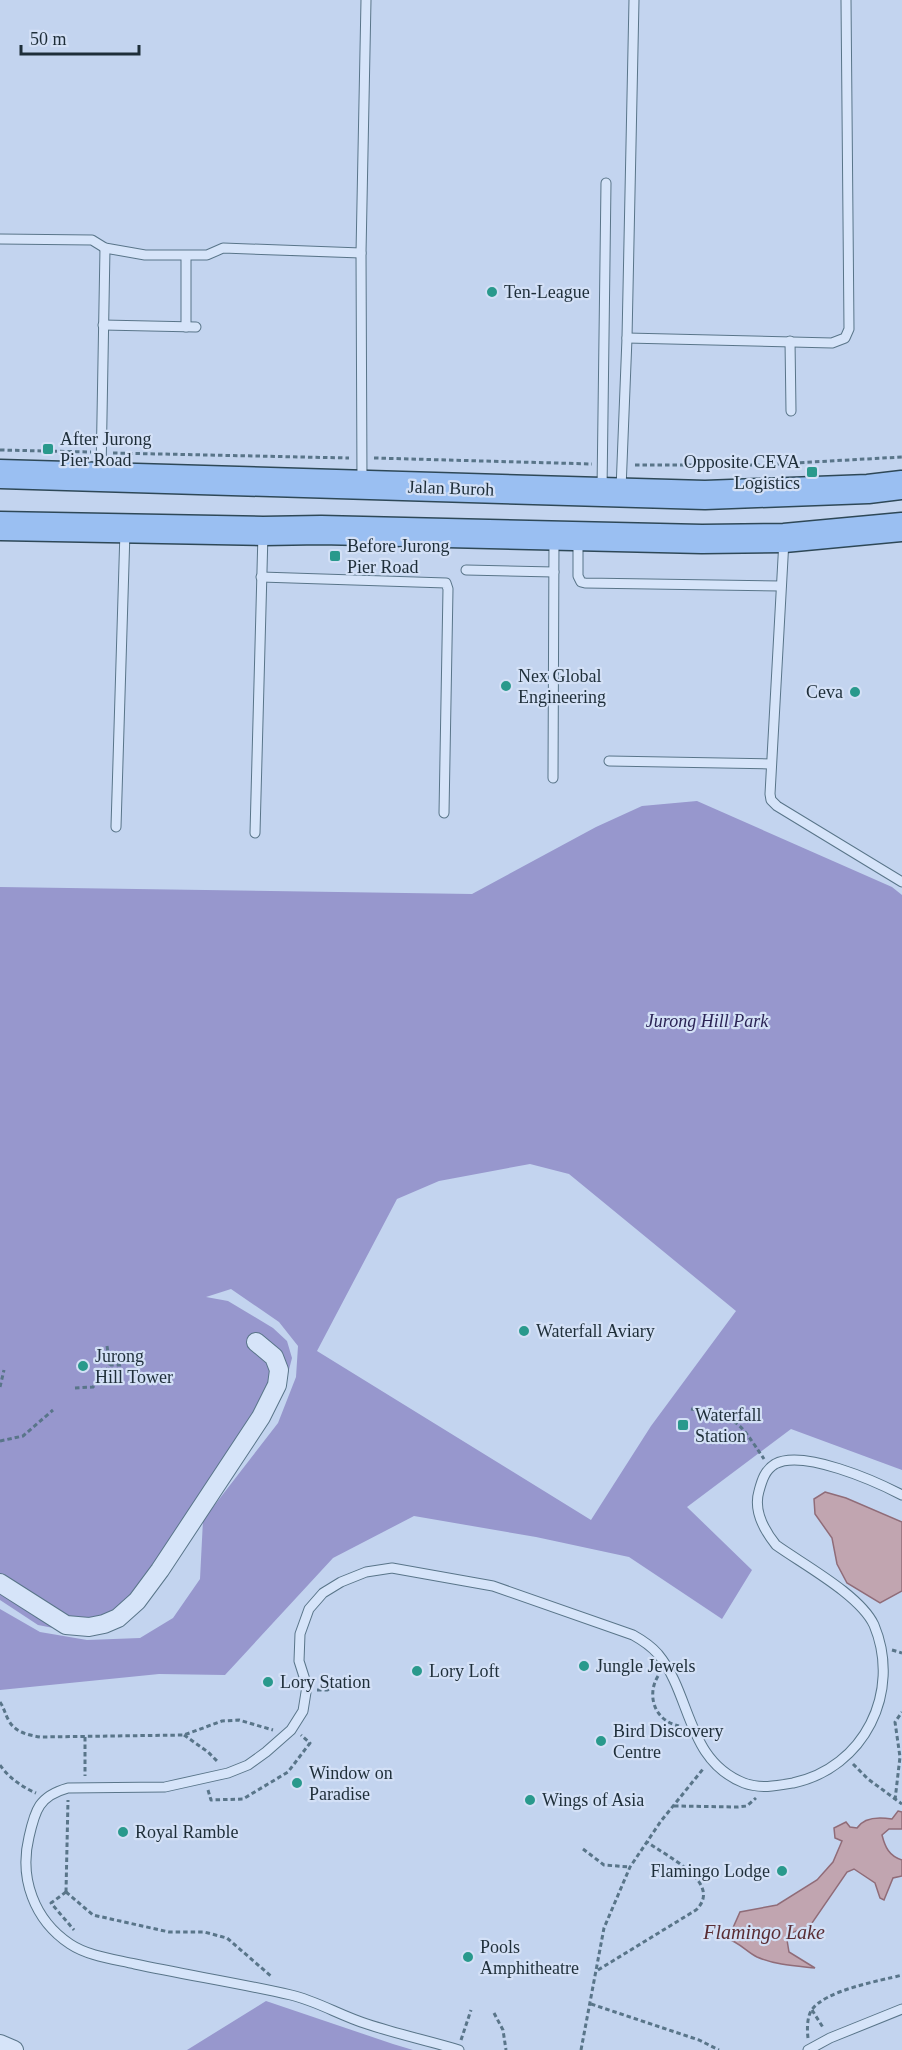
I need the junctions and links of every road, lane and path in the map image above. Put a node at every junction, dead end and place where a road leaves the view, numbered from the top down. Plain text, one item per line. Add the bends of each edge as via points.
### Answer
1 (366, 0) edge
2 (634, 0) edge
3 (846, 0) edge
4 (606, 183) dead end
5 (0, 239) edge
6 (105, 248) junction
7 (361, 253) junction
8 (186, 256) junction
9 (103, 326) junction
10 (627, 338) junction
11 (790, 341) junction
12 (791, 411) dead end
13 (0, 450) edge
14 (902, 456) edge
15 (101, 464) junction
16 (602, 464) junction
17 (622, 465) junction
18 (362, 472) junction
19 (0, 474) edge
20 (902, 484) edge
21 (611, 493) junction
22 (0, 526) edge
23 (902, 527) edge
24 (125, 529) junction
25 (263, 531) junction
26 (566, 536) junction
27 (784, 538) junction
28 (466, 570) dead end
29 (554, 572) junction
30 (261, 577) junction
31 (781, 586) junction
32 (609, 761) dead end
33 (771, 764) junction
34 (553, 778) dead end
35 (444, 813) dead end
36 (116, 827) dead end
37 (255, 834) dead end
38 (902, 882) edge
39 (256, 1342) dead end
40 (107, 1346) dead end
41 (110, 1365) junction
42 (124, 1365) dead end
43 (4, 1370) dead end
44 (0, 1387) edge
45 (75, 1388) dead end
46 (691, 1409) dead end
47 (53, 1410) dead end
48 (0, 1441) edge
49 (770, 1468) junction
50 (902, 1495) edge
51 (0, 1583) edge
52 (667, 1667) junction
53 (350, 1681) dead end
54 (306, 1686) junction
55 (0, 1702) edge
56 (902, 1712) edge
57 (693, 1725) junction
58 (288, 1733) junction
59 (184, 1735) junction
60 (85, 1737) junction
61 (310, 1743) dead end
62 (846, 1757) junction
63 (710, 1760) junction
64 (0, 1765) edge
65 (228, 1773) junction
66 (207, 1776) junction
67 (85, 1787) junction
68 (68, 1788) junction
69 (762, 1788) junction
70 (46, 1797) junction
71 (210, 1800) dead end
72 (895, 1800) junction
73 (902, 1804) edge
74 (674, 1806) junction
75 (647, 1842) junction
76 (583, 1849) dead end
77 (630, 1867) junction
78 (66, 1892) junction
79 (51, 1903) dead end
80 (596, 1970) junction
81 (902, 1975) edge
82 (292, 1995) junction
83 (590, 2004) junction
84 (902, 2009) edge
85 (471, 2010) dead end
86 (812, 2010) junction
87 (494, 2013) dead end
88 (830, 2038) junction
89 (0, 2044) edge
90 (809, 2049) edge
91 (14, 2050) edge
92 (458, 2050) edge
93 (507, 2050) edge
94 (581, 2050) edge
95 (718, 2050) edge

1 - 7 lane
2 - 10 lane
3 - 11 lane via 849,329 844,338 832,343
4 - 16 lane
5 - 6 lane via 93,240
6 - 8 lane via 145,255
6 - 9 lane
7 - 8 lane via 223,248 207,255
7 - 18 lane
8 - 9 lane via 191,327
9 - 15 lane
10 - 11 lane
10 - 17 lane
11 - 12 lane
13 - 15 path
14 - 17 path via 758,465
15 - 18 main road, Jalan Buroh
15 - 18 path
15 - 19 main road, Jalan Buroh
16 - 18 path
16 - 21 lane
17 - 21 lane
18 - 21 main road, Jalan Buroh
20 - 21 main road, Jalan Buroh via 868,489 705,495
22 - 24 main road
23 - 27 main road
24 - 25 main road
24 - 36 lane
25 - 26 main road
25 - 30 lane
26 - 27 main road
26 - 29 lane
26 - 31 lane via 581,582
27 - 31 lane
28 - 29 lane
29 - 34 lane
30 - 35 lane via 446,583
30 - 37 lane
31 - 33 lane
32 - 33 lane
33 - 38 lane via 770,794 777,806
39 - 51 street via 274,1357 279,1370 277,1385 261,1418 137,1601 118,1618 104,1624 66,1625
40 - 41 path
41 - 42 path
41 - 45 path via 93,1388
43 - 44 path
46 - 49 path via 717,1413 740,1424
47 - 48 path via 23,1436
49 - 50 lane via 785,1461 811,1461 836,1467
49 - 62 lane via 761,1482 758,1500 760,1518 768,1534 776,1545 861,1606 874,1625 880,1647 885,1672 882,1700 871,1727
52 - 54 lane via 647,1643 576,1614 493,1586 392,1568 366,1572 341,1582 323,1593 309,1609 300,1634 298,1661
52 - 57 lane
52 - 57 path via 659,1674 652,1692 657,1712 673,1724
53 - 54 path via 321,1691
54 - 58 lane via 303,1711
55 - 60 path via 9,1723 29,1735
56 - 72 path via 895,1722 900,1756
57 - 63 lane
58 - 59 path via 239,1720 222,1721
58 - 65 lane via 248,1765
58 - 66 path via 308,1743 287,1771 243,1797 215,1799
59 - 60 path
59 - 65 path
60 - 67 path
61 - 71 path via 288,1772 243,1799
62 - 69 lane via 805,1780
62 - 72 path
63 - 69 lane via 743,1783
63 - 74 path
64 - 70 path via 24,1787
65 - 66 lane
66 - 67 lane via 165,1787
67 - 68 lane
68 - 70 lane
68 - 78 path
69 - 74 path via 754,1802 738,1807
70 - 82 lane via 33,1816 25,1872 31,1898 46,1922 70,1944 97,1956
72 - 73 path
74 - 75 path
75 - 77 path
75 - 80 path via 696,1877 704,1887 704,1900 696,1910
76 - 77 path via 604,1865
77 - 80 path via 604,1928
78 - 79 path
78 - 82 path via 93,1915 169,1932 204,1932 227,1938
80 - 83 path
81 - 86 path via 836,1994
82 - 92 lane via 365,2023
83 - 94 path
83 - 95 path
84 - 88 lane
85 - 92 path
86 - 88 path
86 - 90 path via 808,2022
87 - 93 path
88 - 90 lane
89 - 91 street

